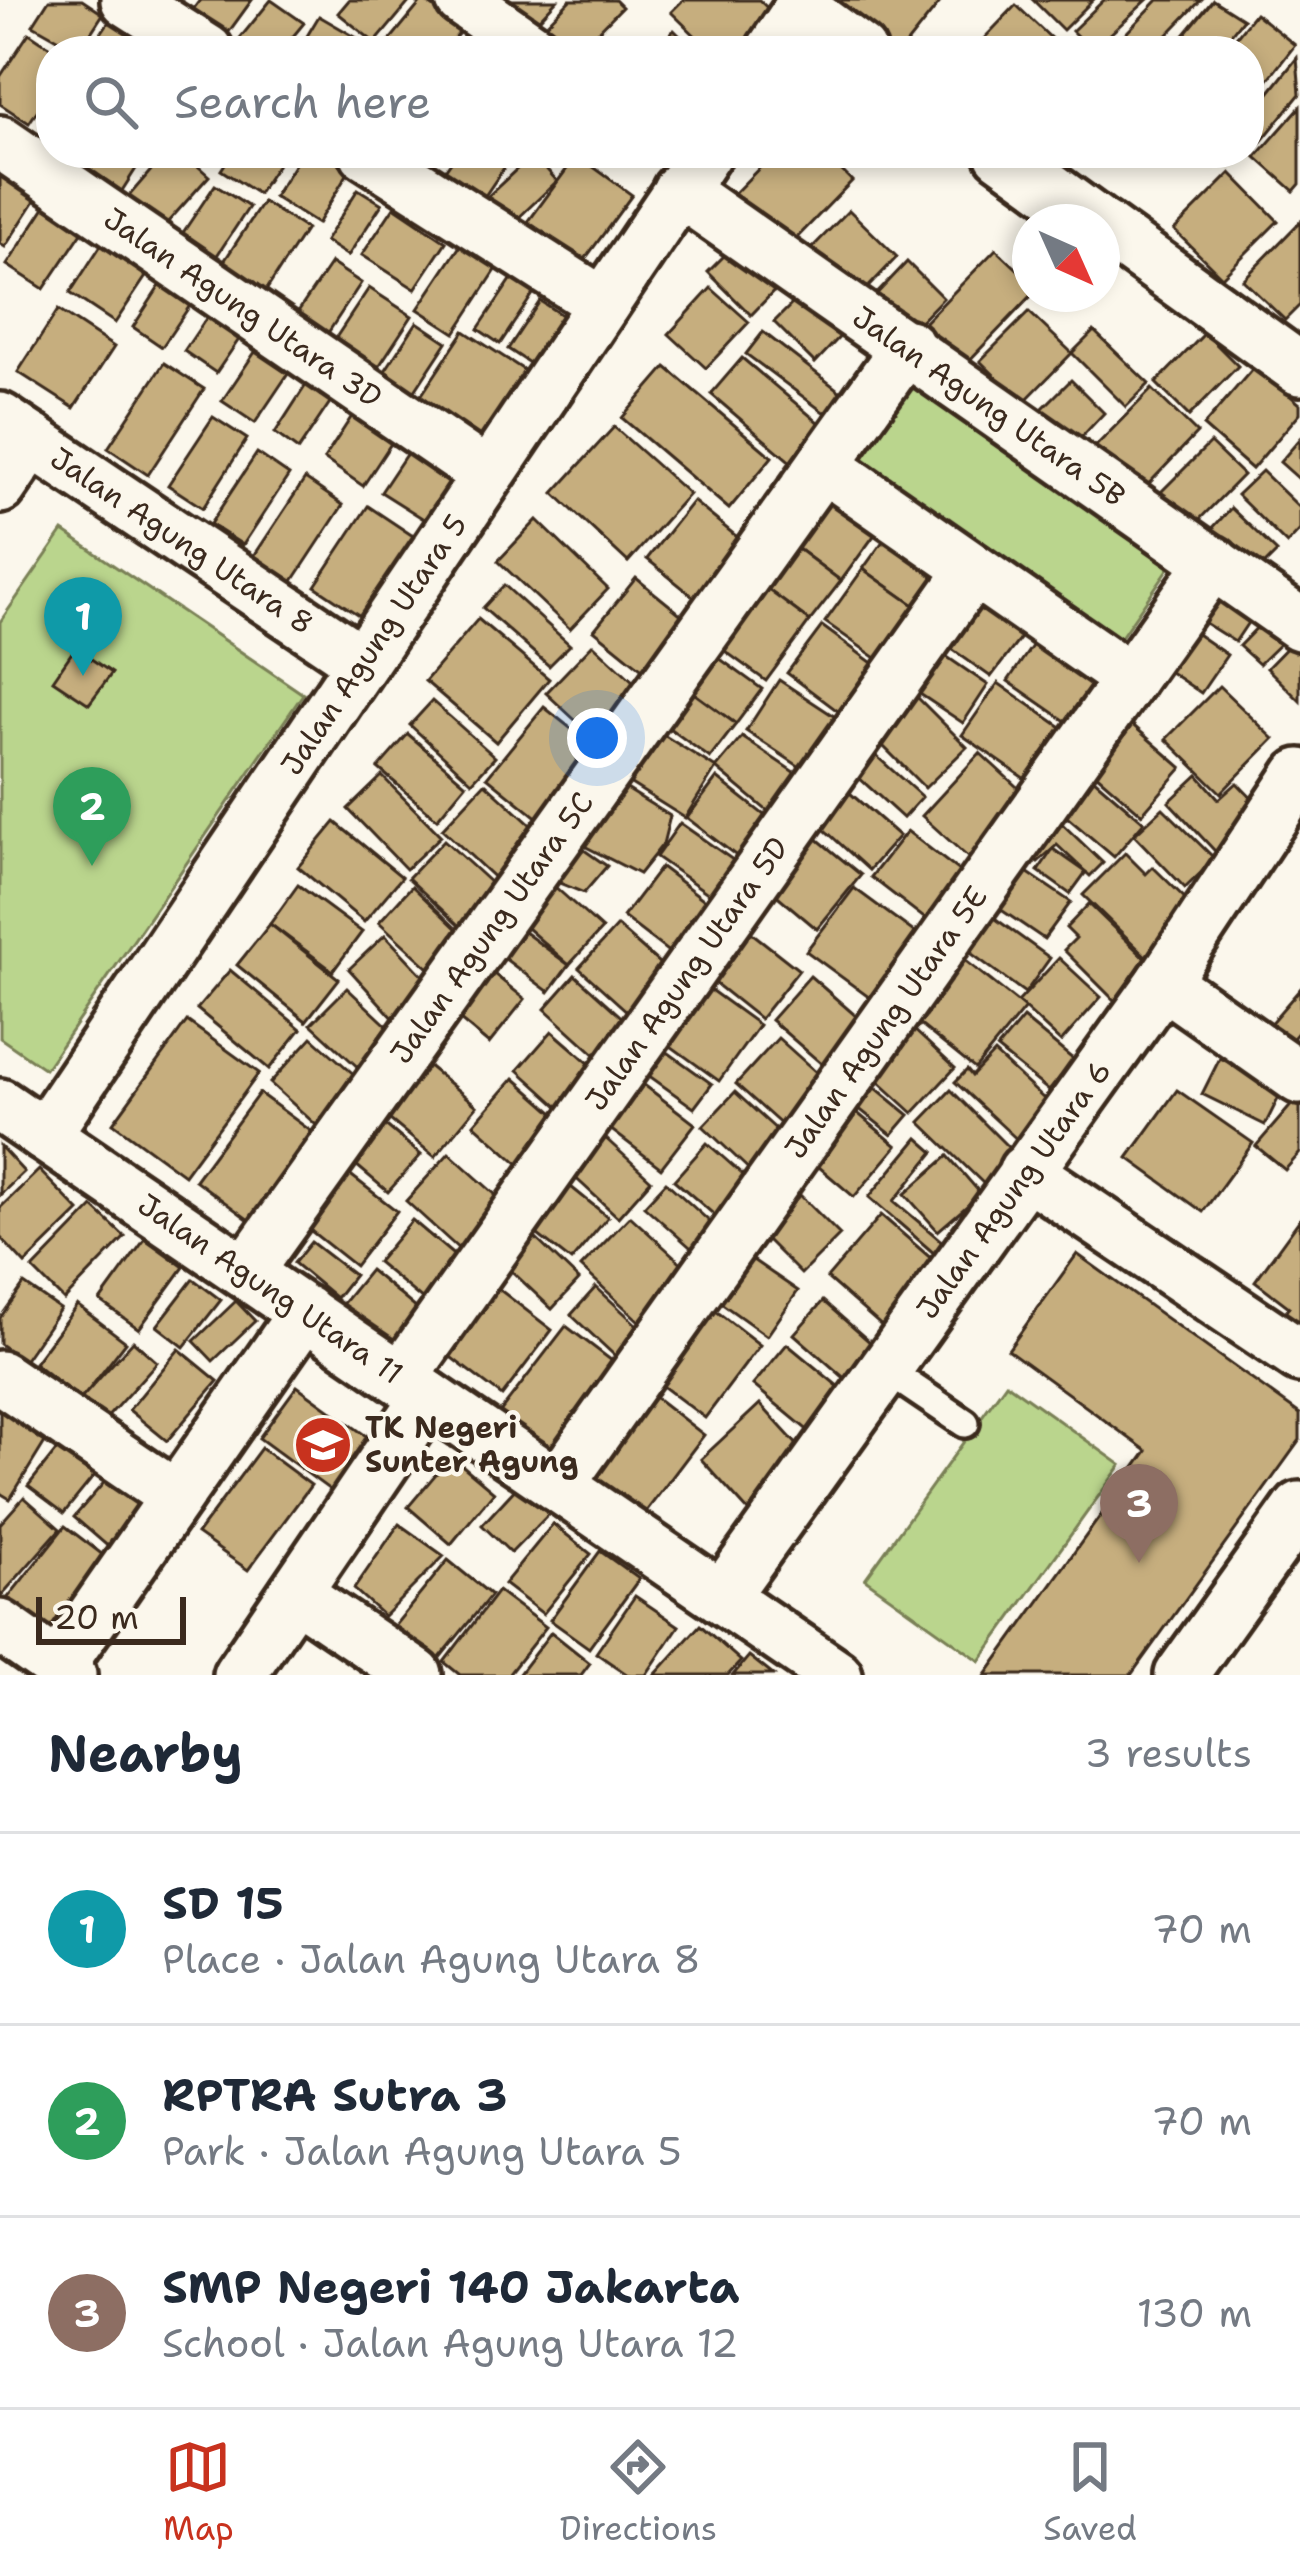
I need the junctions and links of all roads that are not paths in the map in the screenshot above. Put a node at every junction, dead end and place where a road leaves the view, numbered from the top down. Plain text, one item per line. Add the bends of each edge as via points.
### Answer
1 (127, 0) edge
2 (462, 0) edge
3 (804, 4) edge
4 (183, 36) edge
5 (514, 36) edge
6 (782, 36) edge
7 (842, 36) edge
8 (0, 142) edge
9 (36, 167) edge
10 (38, 168) edge
11 (390, 168) edge
12 (689, 168) edge
13 (695, 168) edge
14 (1022, 168) edge
15 (1071, 204) edge
16 (1120, 239) edge
17 (603, 304) junction
18 (908, 346) junction
19 (1300, 370) edge
20 (16, 429) edge
21 (823, 465) junction
22 (487, 475) junction
23 (0, 487) edge
24 (1213, 562) junction
25 (973, 570) junction
26 (1300, 624) edge
27 (362, 662) junction
28 (1130, 679) junction
29 (1292, 808) edge
30 (1163, 982) junction
31 (1300, 1078) edge
32 (0, 1105) edge
33 (44, 1135) junction
34 (1025, 1171) junction
35 (246, 1272) junction
36 (305, 1312) junction
37 (1300, 1356) edge
38 (885, 1369) junction
39 (0, 1377) edge
40 (415, 1388) junction
41 (964, 1423) dead end
42 (558, 1485) junction
43 (176, 1497) junction
44 (1300, 1508) edge
45 (295, 1593) junction
46 (722, 1597) junction
47 (0, 1626) edge
48 (64, 1671) edge
49 (239, 1675) edge
50 (416, 1675) edge
51 (836, 1675) edge
52 (1181, 1675) edge

1 - 4 street
2 - 5 street
3 - 6 street
3 - 7 street
8 - 9 street, Jalan Agung Utara 3D
10 - 22 street, Jalan Agung Utara 3D
11 - 17 street
12 - 17 street, Jalan Agung Utara 5
13 - 18 street, Jalan Agung Utara 5B
14 - 15 street
16 - 19 street
17 - 22 street, Jalan Agung Utara 5
18 - 21 street, Jalan Agung Utara 5C
18 - 24 street, Jalan Agung Utara 5B
20 - 23 street
20 - 27 street, Jalan Agung Utara 8
21 - 25 street
21 - 35 street, Jalan Agung Utara 5C
22 - 27 street, Jalan Agung Utara 5
24 - 26 street, Jalan Agung Utara 5B
24 - 28 street, Jalan Agung Utara 5E
25 - 28 street
25 - 40 street, Jalan Agung Utara 5D
27 - 33 street, Jalan Agung Utara 5
28 - 42 street, Jalan Agung Utara 5E
29 - 30 street, Jalan Agung Utara 6
30 - 31 street
30 - 34 street, Jalan Agung Utara 6
32 - 33 street, Jalan Agung Utara 11
33 - 35 street, Jalan Agung Utara 11
34 - 37 street
34 - 38 street, Jalan Agung Utara 6
35 - 36 street, Jalan Agung Utara 11
36 - 40 street, Jalan Agung Utara 11
36 - 43 street
38 - 41 lane
38 - 46 street, Jalan Agung Utara 6
39 - 43 street
40 - 42 street, Jalan Agung Utara 11
40 - 45 street, Jalan Agung Utara 5D
42 - 46 street, Jalan Agung Utara 11
43 - 48 street
44 - 52 street
45 - 49 street, Jalan Agung Utara 5D
45 - 50 street
46 - 51 street, Jalan Agung Utara 11
47 - 48 street

